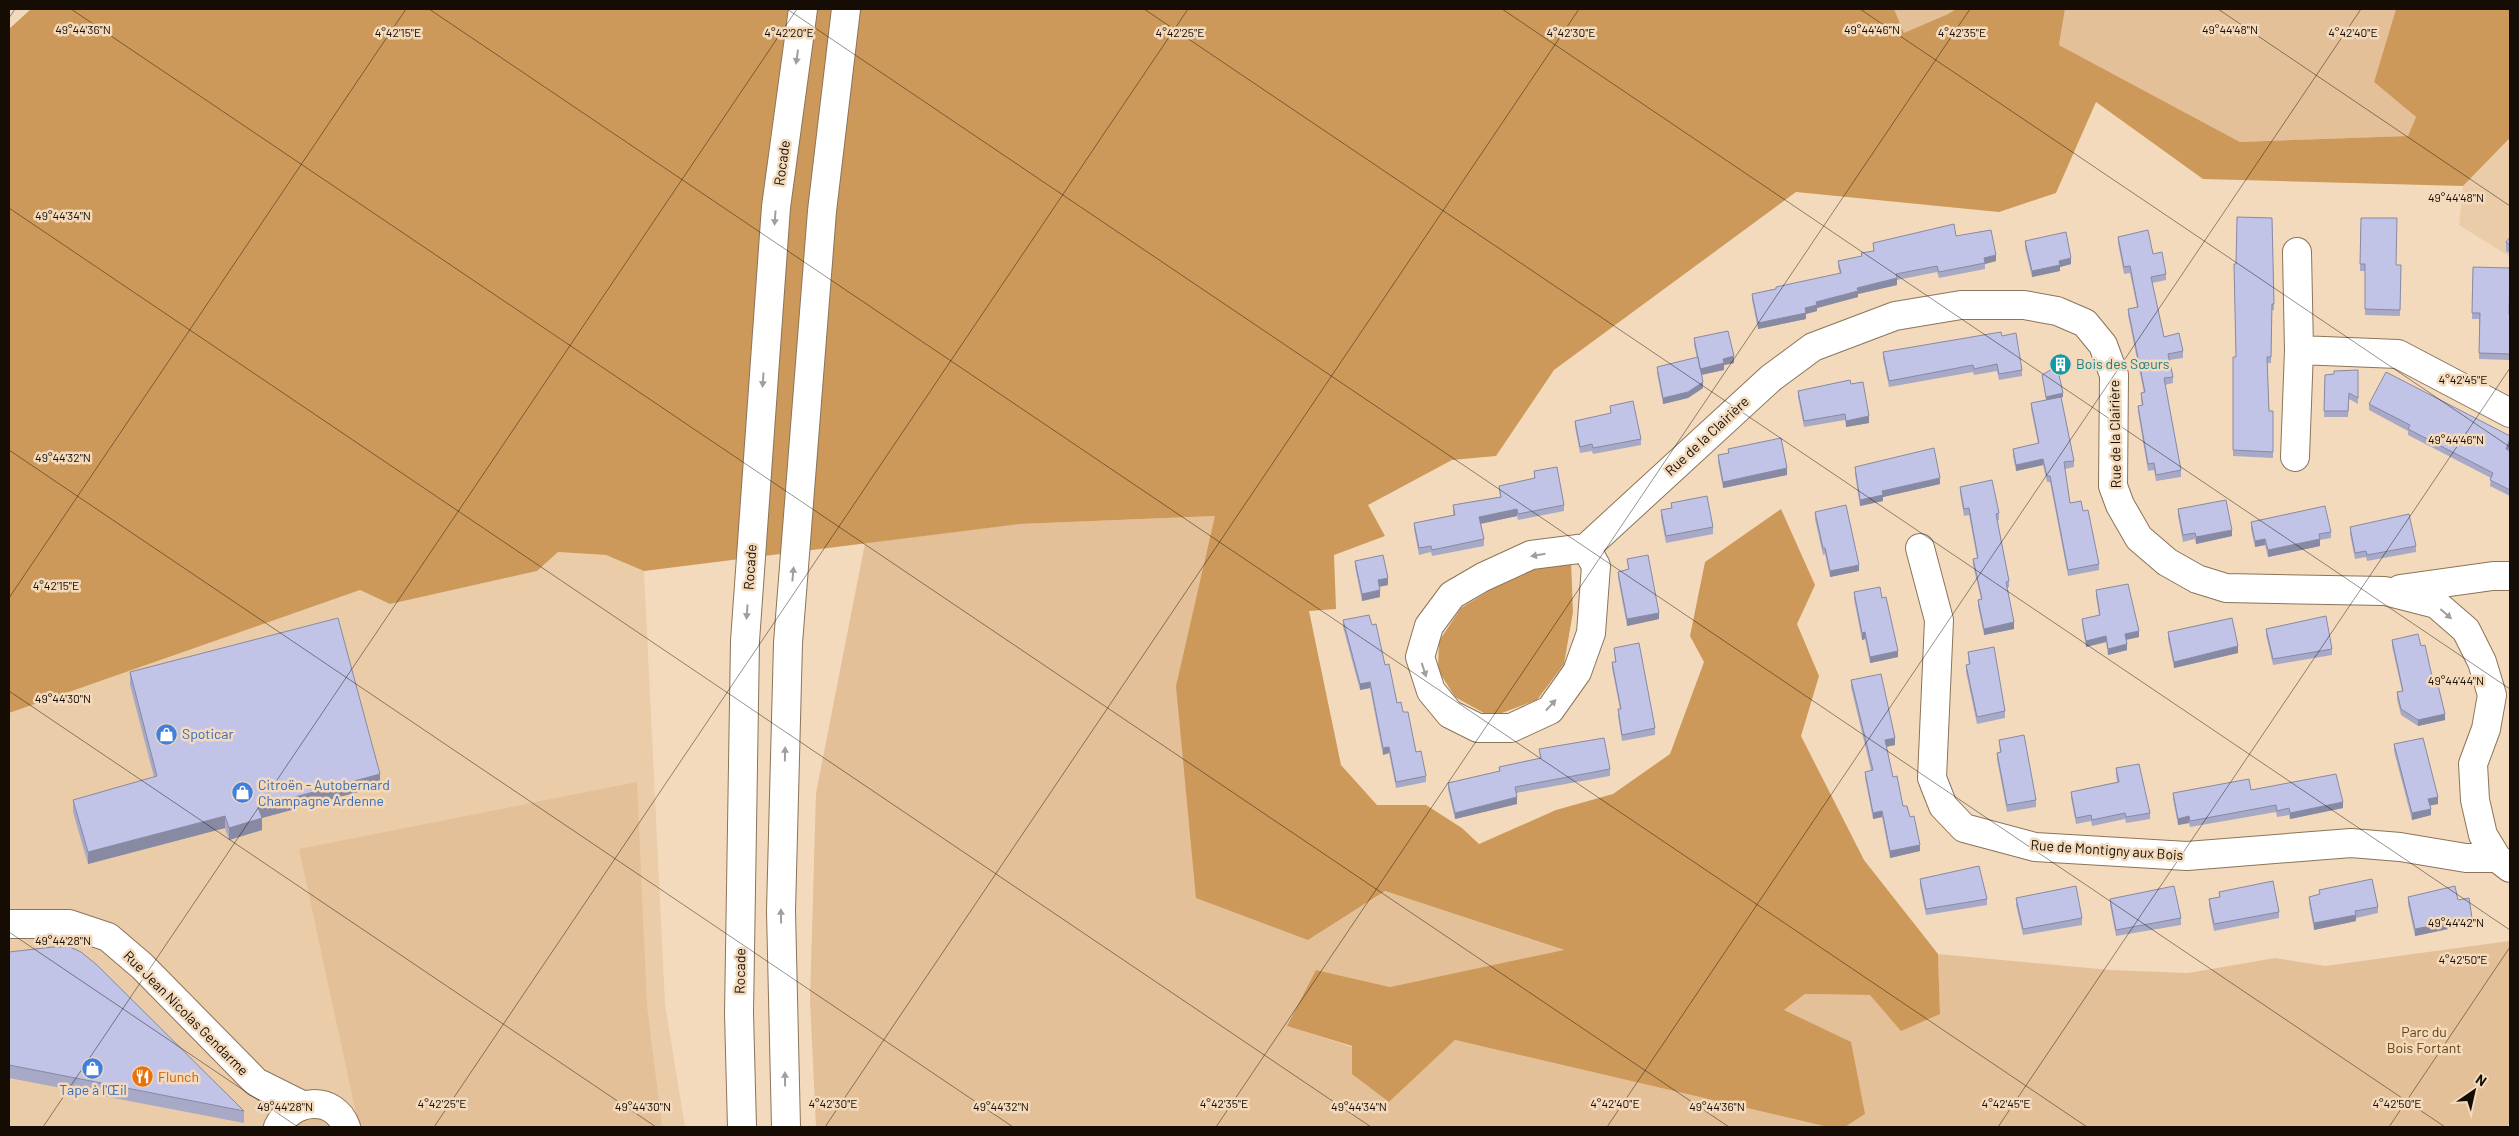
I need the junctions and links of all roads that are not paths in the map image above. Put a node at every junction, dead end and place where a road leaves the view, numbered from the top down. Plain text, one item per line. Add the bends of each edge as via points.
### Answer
1 (803, 9) edge
2 (846, 9) edge
3 (2297, 252) dead end
4 (2299, 350) junction
5 (2510, 413) edge
6 (2295, 456) dead end
7 (1586, 548) junction
8 (1920, 548) dead end
9 (2510, 576) edge
10 (2385, 591) junction
11 (2501, 686) edge
12 (2504, 863) edge
13 (9, 924) edge
14 (739, 1013) junction
15 (256, 1082) junction
16 (302, 1105) junction
17 (278, 1126) edge
18 (346, 1127) edge
19 (731, 1127) edge
20 (742, 1127) edge
21 (786, 1127) edge

1 -> 14 main road, Rocade via 776,207 745,641
21 -> 2 main road via 781,911 788,643 822,211
3 - 4 main road
4 - 5 main road via 2398,354
4 - 6 main road
7 -> 7 main road via 1531,555 1483,576 1452,595 1429,626 1420,657 1431,691 1450,714 1478,728 1511,728 1550,710 1577,672 1591,633 1596,566
7 - 10 main road, Rue de la Clairière via 1771,378 1813,347 1895,316 1961,305 2024,305 2057,311 2085,323 2103,345 2114,375 2113,486 2138,538 2167,562 2197,579 2226,588
8 - 12 main road, Rue de Montigny aux Bois via 1939,620 1932,778 1943,806 1964,828 2035,847 2178,855 2351,843
9 - 10 main road
10 -> 11 main road, Rue de la Clairière via 2436,604 2466,630 2482,662
11 - 12 main road, Rue de la Clairière via 2473,764 2475,800 2483,835
13 - 15 main road, Rue Jean Nicolas Gendarme via 69,924 108,938 142,966
14 - 19 main road
14 - 20 main road, Rocade
15 - 16 main road, Rue Jean Nicolas Gendarme
15 - 17 main road
16 - 17 main road via 284,1116
16 - 18 main road via 326,1106

